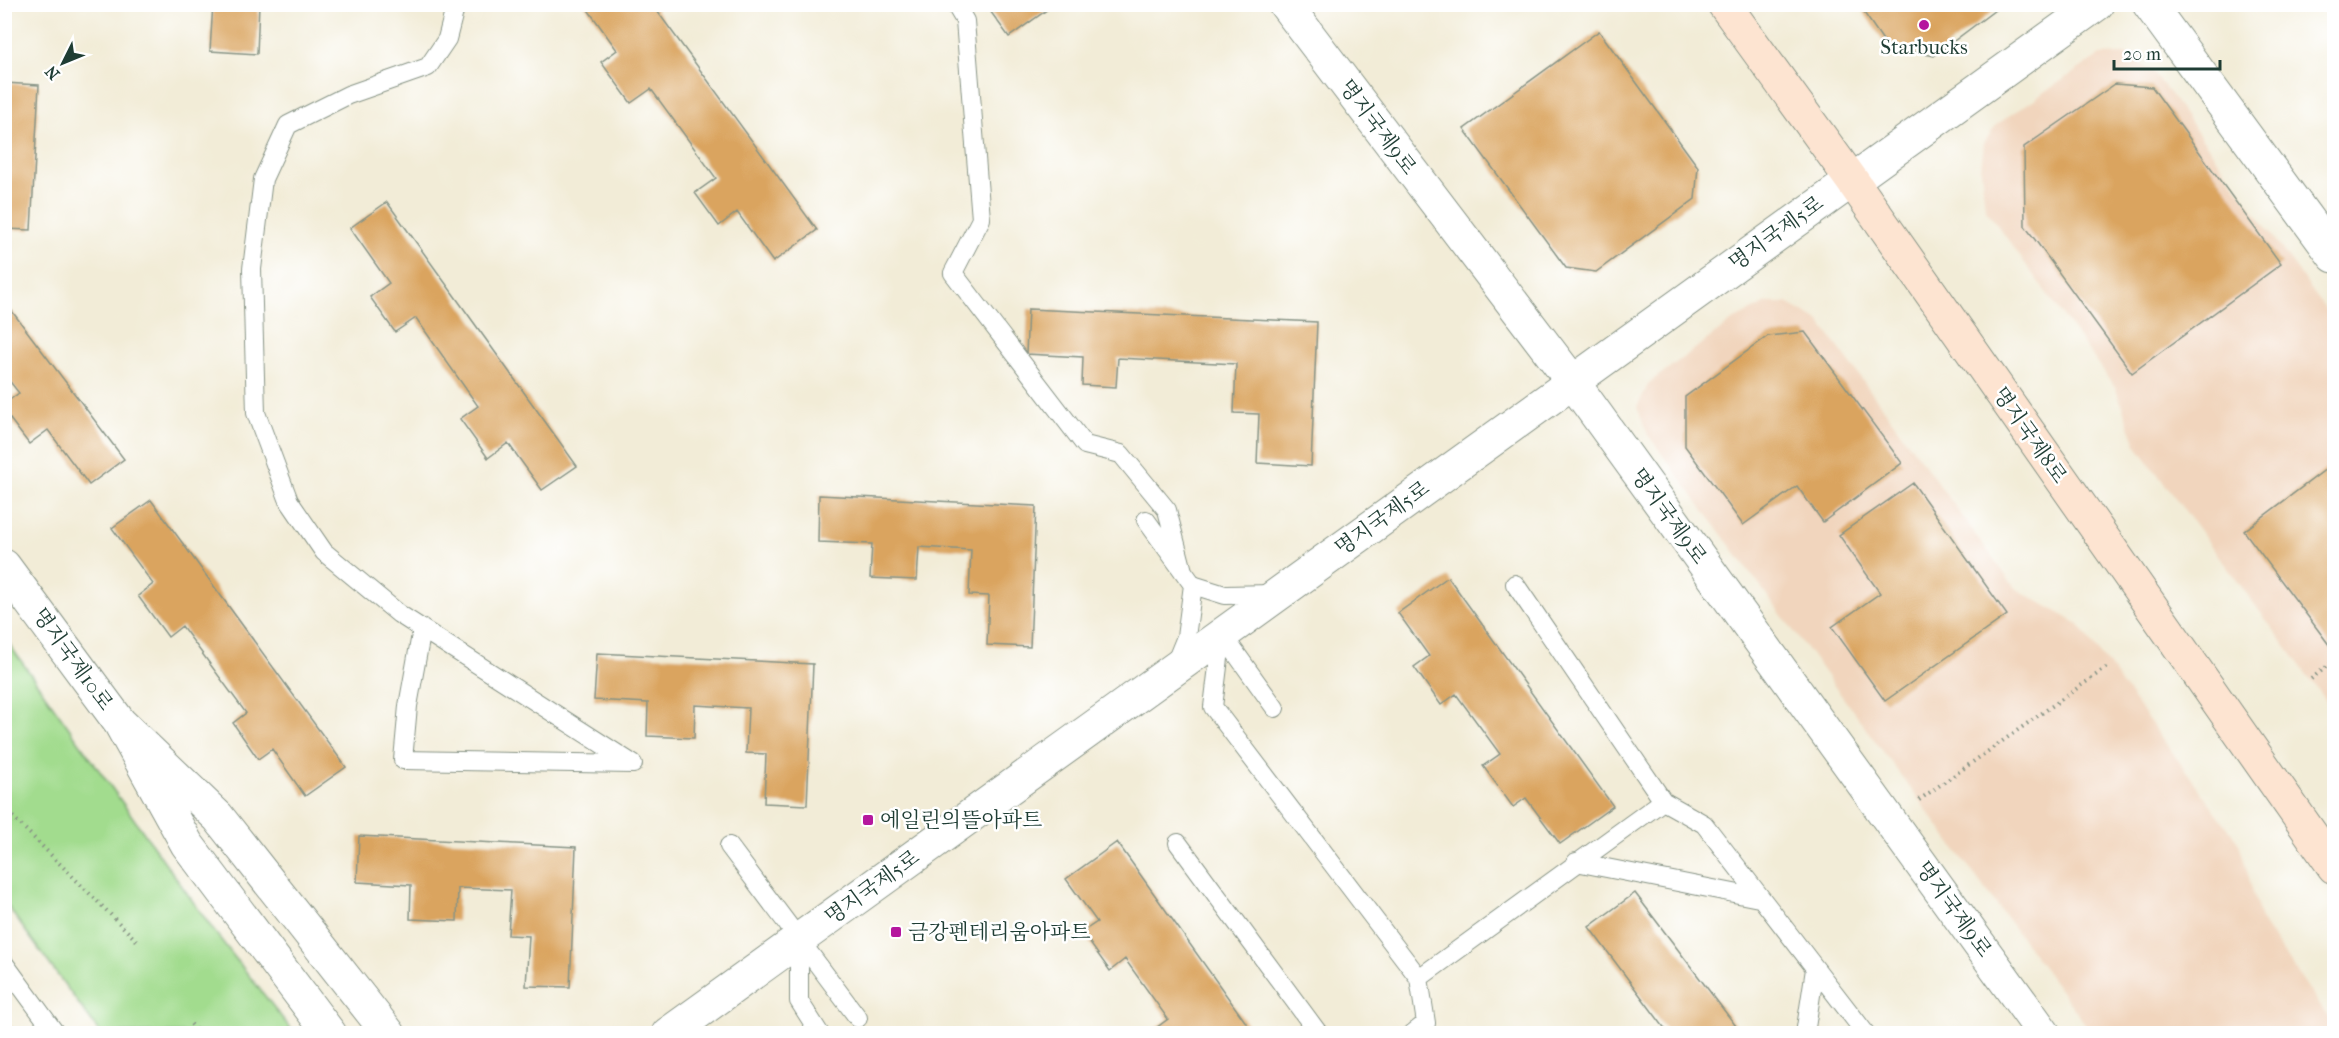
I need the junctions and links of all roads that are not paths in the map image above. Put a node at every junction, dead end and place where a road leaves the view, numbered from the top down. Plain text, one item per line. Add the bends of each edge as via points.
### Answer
1 (456, 4) edge
2 (955, 4) edge
3 (1285, 4) edge
4 (1724, 4) edge
5 (2097, 4) edge
6 (2149, 4) edge
7 (1851, 179) junction
8 (2334, 256) edge
9 (1572, 381) junction
10 (1146, 520) dead end
11 (4, 566) edge
12 (1188, 578) junction
13 (1515, 584) dead end
14 (1277, 594) junction
15 (422, 629) junction
16 (1222, 634) junction
17 (1173, 669) junction
18 (1275, 708) dead end
19 (120, 723) junction
20 (1663, 801) junction
21 (1178, 843) dead end
22 (729, 846) dead end
23 (1576, 862) junction
24 (2334, 867) edge
25 (1759, 898) junction
26 (799, 939) junction
27 (4, 963) edge
28 (1815, 969) junction
29 (1419, 978) junction
30 (858, 1018) dead end
31 (1425, 1030) edge
32 (668, 1033) edge
33 (56, 1034) edge
34 (330, 1034) edge
35 (388, 1034) edge
36 (820, 1034) edge
37 (1318, 1034) edge
38 (1805, 1034) edge
39 (1866, 1034) edge
40 (2044, 1034) edge

1 - 15 lane via 447,39 428,67 348,95 288,125 263,179 252,269 256,413 289,501 324,552
2 - 12 lane via 965,21 981,219 953,273 1085,445 1121,454 1167,510
3 - 9 street, 명지국제9로
4 - 7 main road, 명지국제8로
5 - 7 street, 명지국제5로
6 - 8 street
7 - 9 street, 명지국제5로
7 - 24 main road, 명지국제8로
9 - 14 street, 명지국제5로
9 - 40 street, 명지국제9로
10 - 12 lane
11 - 19 street, 명지국제10로
12 - 14 lane via 1225,595
12 - 17 lane via 1186,637
13 - 20 lane
14 - 16 street, 명지국제5로
15 - 15 lane via 613,752 633,764 403,760
16 - 17 street, 명지국제5로
16 - 18 lane
16 - 29 lane via 1213,708
17 - 26 street, 명지국제5로
19 - 34 street via 187,844
19 - 35 street via 218,817
20 - 23 lane
20 - 25 lane via 1704,824
21 - 37 lane
22 - 26 lane
23 - 25 lane
23 - 29 lane
25 - 28 lane
26 - 30 lane
26 - 32 street, 명지국제5로
26 - 36 lane via 799,1001
27 - 33 lane
28 - 38 lane
28 - 39 lane
29 - 31 lane

